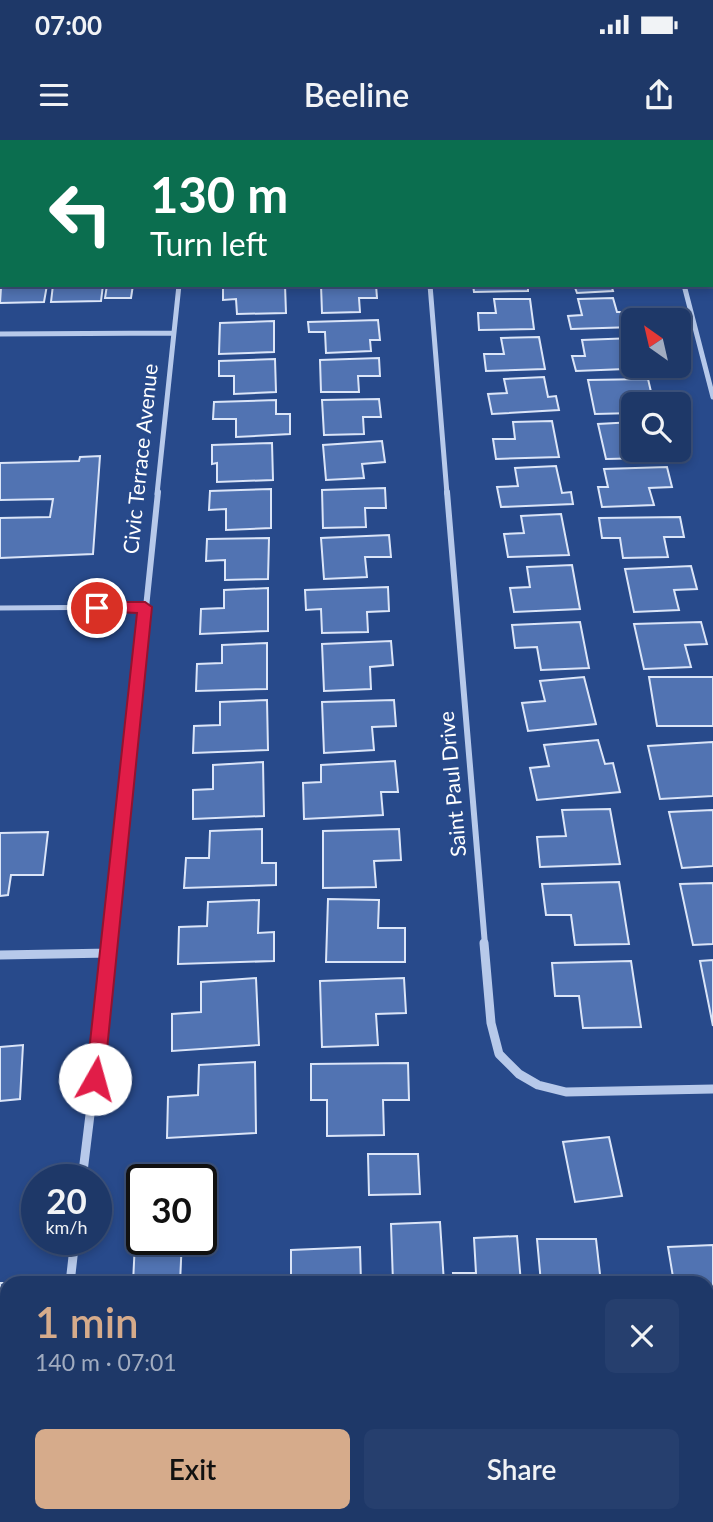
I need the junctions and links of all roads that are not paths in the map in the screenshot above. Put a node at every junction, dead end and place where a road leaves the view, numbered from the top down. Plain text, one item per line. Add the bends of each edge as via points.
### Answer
1 (179, 287) edge
2 (430, 287) edge
3 (685, 287) edge
4 (173, 333) junction
5 (0, 334) edge
6 (713, 397) edge
7 (145, 607) junction
8 (0, 608) edge
9 (110, 953) junction
10 (0, 955) edge
11 (713, 1089) edge
12 (84, 1164) edge
13 (73, 1255) edge
14 (71, 1276) edge

1 - 4 street, Civic Terrace Avenue
2 - 11 street, Saint Paul Drive via 491,1023 499,1054 538,1085 566,1092
3 - 6 street
4 - 5 street
4 - 7 street, Civic Terrace Avenue
7 - 8 lane
7 - 9 street, Civic Terrace Avenue
9 - 10 street
9 - 12 street, Civic Terrace Avenue
13 - 14 street

